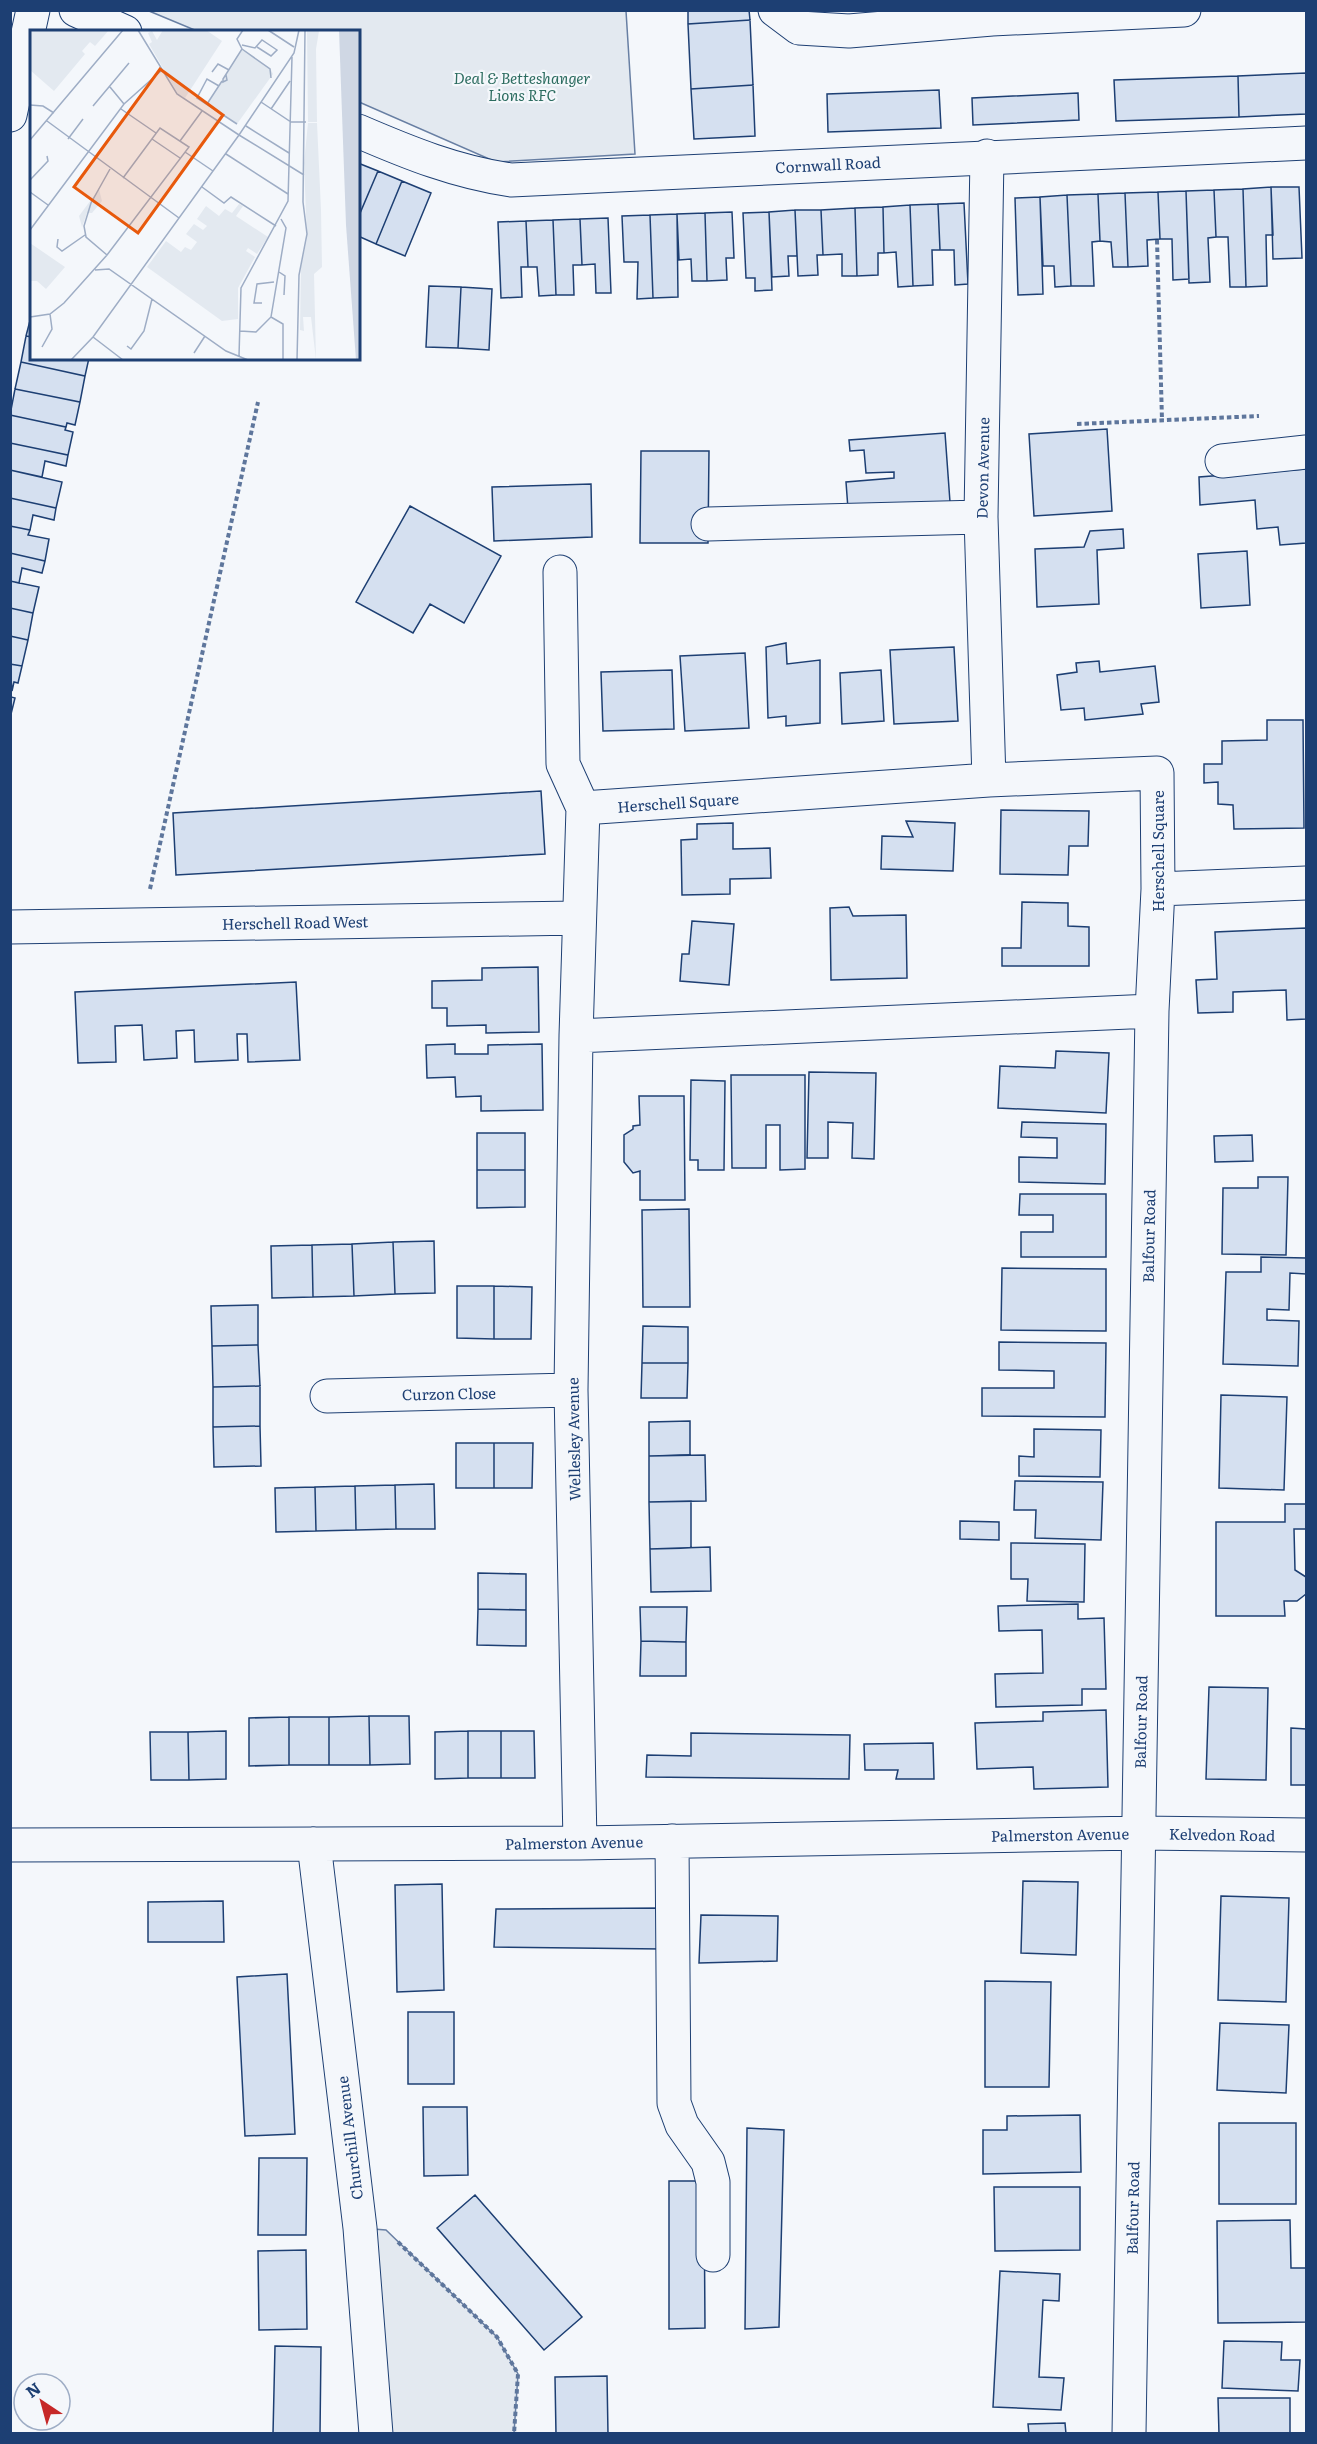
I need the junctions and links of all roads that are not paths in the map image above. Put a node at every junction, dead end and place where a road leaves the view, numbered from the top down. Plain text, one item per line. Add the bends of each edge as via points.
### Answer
1 (33, 10) edge
2 (76, 10) edge
3 (775, 10) edge
4 (1184, 10) edge
5 (992, 15) edge
6 (121, 30) edge
7 (10, 116) edge
8 (360, 132) edge
9 (1306, 143) edge
10 (987, 156) junction
11 (1306, 452) edge
12 (1222, 461) dead end
13 (981, 517) junction
14 (708, 524) dead end
15 (560, 572) dead end
16 (989, 780) junction
17 (583, 808) junction
18 (1306, 883) edge
19 (1158, 889) junction
20 (579, 918) junction
21 (10, 927) edge
22 (1152, 1011) junction
23 (576, 1036) junction
24 (571, 1390) junction
25 (327, 1396) dead end
26 (1138, 1833) junction
27 (1306, 1836) edge
28 (672, 1841) junction
29 (580, 1843) junction
30 (314, 1844) junction
31 (10, 1845) edge
32 (713, 2255) dead end
33 (376, 2433) edge
34 (1129, 2433) edge

1 - 7 street
2 - 6 street
3 - 5 street via 799,28 822,31
4 - 5 street
8 - 10 street, Cornwall Road via 472,175 511,180
9 - 10 street, Cornwall Road
10 - 13 street, Devon Avenue
11 - 12 street
13 - 14 street
13 - 16 street, Devon Avenue
15 - 17 street via 563,764
16 - 17 street, Herschell Square
16 - 19 street, Herschell Square via 1157,773
17 - 20 street
18 - 19 street
19 - 22 street, Herschell Square
20 - 21 street, Herschell Road West
20 - 23 street
22 - 23 street
22 - 26 street, Balfour Road
23 - 24 street, Wellesley Avenue
24 - 25 street, Curzon Close
24 - 29 street, Wellesley Avenue
26 - 27 street, Kelvedon Road
26 - 28 street, Palmerston Avenue
26 - 34 street, Balfour Road
28 - 29 street, Palmerston Avenue
28 - 32 street via 674,2103 682,2125 711,2172
29 - 30 street, Palmerston Avenue
30 - 31 street, Palmerston Avenue
30 - 33 street, Churchill Avenue via 360,2228

